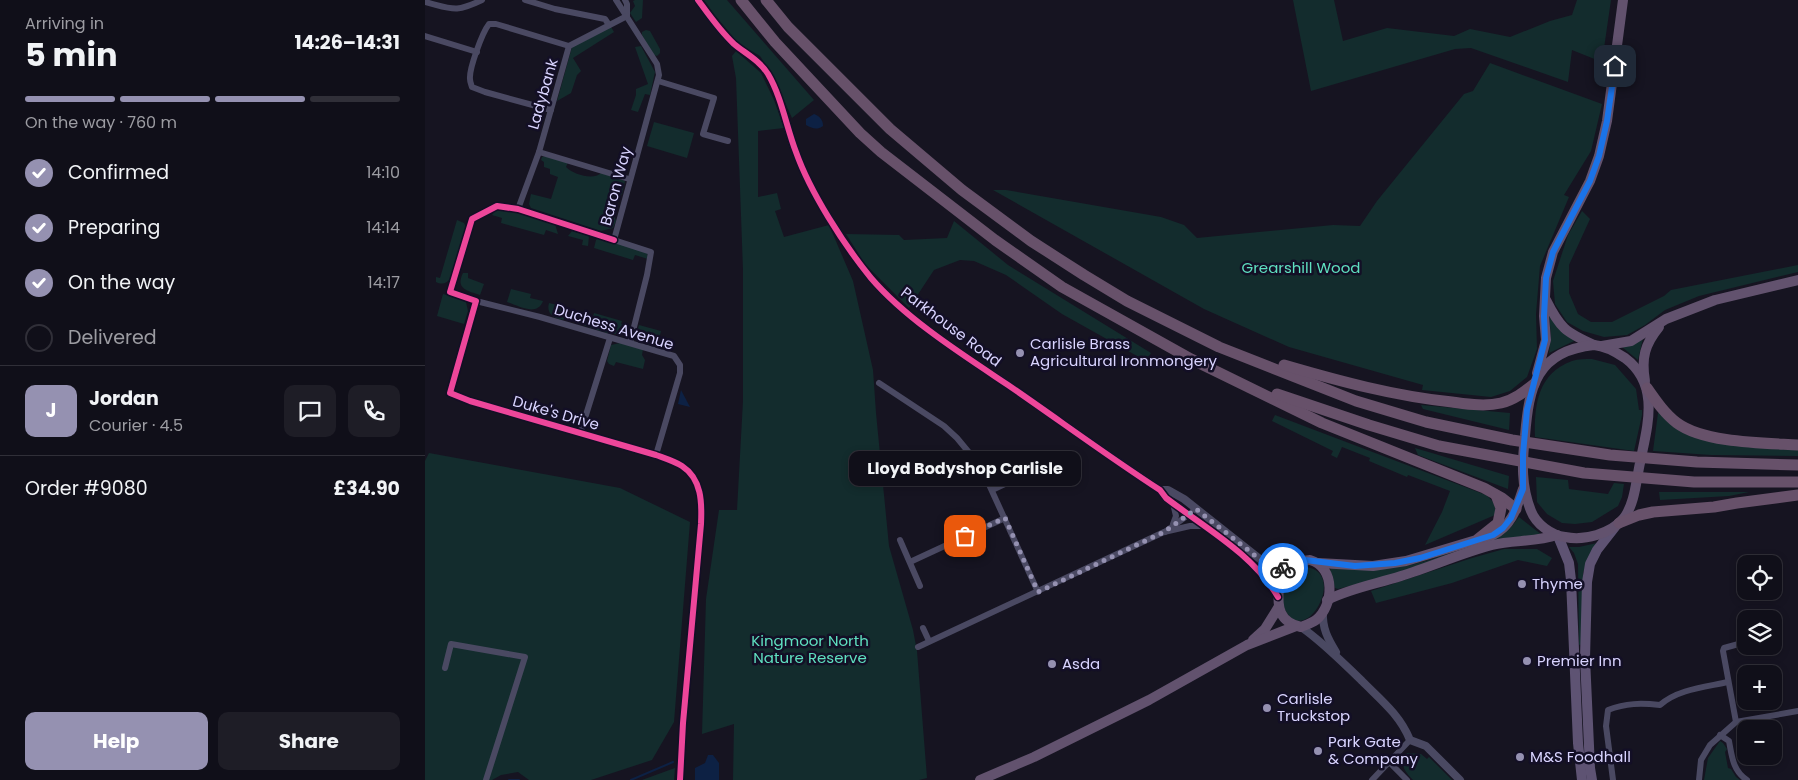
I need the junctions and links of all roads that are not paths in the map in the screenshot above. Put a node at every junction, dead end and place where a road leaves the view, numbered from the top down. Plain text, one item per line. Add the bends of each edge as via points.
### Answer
1 (482, 0) edge
2 (525, 0) edge
3 (617, 0) edge
4 (625, 0) edge
5 (698, 0) edge
6 (741, 0) edge
7 (766, 0) edge
8 (1623, 0) edge
9 (425, 2) edge
10 (627, 16) junction
11 (609, 25) junction
12 (425, 36) edge
13 (569, 46) junction
14 (477, 52) junction
15 (658, 81) junction
16 (551, 110) junction
17 (728, 142) dead end
18 (539, 152) junction
19 (629, 179) junction
20 (519, 209) junction
21 (614, 240) junction
22 (1798, 280) edge
23 (1545, 299) junction
24 (476, 301) junction
25 (1666, 319) junction
26 (610, 338) junction
27 (630, 343) junction
28 (1597, 346) junction
29 (1219, 347) junction
30 (1235, 380) junction
31 (1535, 381) junction
32 (879, 383) dead end
33 (1647, 387) junction
34 (580, 434) junction
35 (1798, 445) edge
36 (655, 455) junction
37 (1048, 464) dead end
38 (1798, 464) edge
39 (1798, 482) edge
40 (1523, 489) junction
41 (992, 490) junction
42 (1160, 490) junction
43 (1495, 494) junction
44 (1798, 495) edge
45 (1173, 503) junction
46 (1196, 509) junction
47 (1516, 509) junction
48 (1005, 518) junction
49 (1534, 519) junction
50 (1191, 520) junction
51 (1617, 524) junction
52 (1172, 526) junction
53 (1164, 532) junction
54 (1557, 536) junction
55 (1478, 539) junction
56 (900, 540) dead end
57 (910, 562) junction
58 (1318, 563) junction
59 (1285, 568) junction
60 (920, 586) dead end
61 (1038, 592) junction
62 (1278, 596) junction
63 (1327, 600) junction
64 (1278, 608) junction
65 (1323, 612) junction
66 (1299, 626) junction
67 (923, 628) dead end
68 (929, 641) junction
69 (1737, 644) edge
70 (1247, 645) junction
71 (918, 647) dead end
72 (1339, 658) junction
73 (445, 668) dead end
74 (1728, 682) junction
75 (1798, 712) edge
76 (1736, 722) junction
77 (1720, 735) junction
78 (1410, 740) junction
79 (1389, 762) junction
80 (486, 780) edge
81 (680, 780) edge
82 (980, 780) edge
83 (1372, 780) edge
84 (1407, 780) edge
85 (1460, 780) edge
86 (1582, 780) edge
87 (1592, 780) edge
88 (1613, 780) edge
89 (1699, 780) edge
90 (1747, 780) edge

1 - 9 street via 455,10
2 - 11 street via 605,19
3 - 10 street, Baron Way
4 - 10 street
5 - 42 street, Parkhouse Road via 715,23 767,73 779,98 796,153 815,193 872,279 920,322 982,368
6 - 30 highway via 775,42 881,152 1062,287
7 - 29 highway via 788,28 890,129 962,190 1084,276 1127,302
8 - 23 highway via 1603,141 1590,181 1553,252 1546,278
10 - 11 street, Ladybank
10 - 15 street, Baron Way via 657,64
11 - 13 street, Ladybank
12 - 14 street
13 - 14 street via 489,24
13 - 16 street, Ladybank
14 - 16 street via 469,78 472,87
15 - 17 street via 714,98 703,134
15 - 19 street, Baron Way
16 - 18 street, Ladybank
18 - 19 street
18 - 20 street, Ladybank
19 - 21 street, Baron Way
20 - 21 street
20 - 24 street via 497,206 472,219 450,292
21 - 27 street, Baron Way via 651,252
22 - 25 highway via 1715,300
23 - 28 highway via 1564,329
23 - 31 highway via 1545,340
24 - 26 street, Duchess Avenue
24 - 34 street, Duke's Drive via 450,393
25 - 28 highway via 1631,341
25 - 33 highway via 1645,350
26 - 27 street, Duchess Avenue
26 - 34 street
27 - 36 street, Duchess Avenue via 674,356 680,364
28 - 31 highway via 1561,354 1544,368
28 - 33 highway via 1629,361
29 - 31 highway via 1350,384 1439,401 1500,404 1514,398
29 - 38 highway via 1356,401 1426,422 1512,440 1668,460
30 - 39 highway via 1439,446 1584,473 1694,482
30 - 43 highway via 1322,423
31 - 40 highway via 1525,429
32 - 41 street via 957,438 981,467
33 - 35 highway via 1672,419 1693,432
33 - 51 highway via 1647,430 1635,487 1629,510
34 - 36 street, Duke's Drive
36 - 81 street, Duke's Drive via 687,470 702,498
37 - 41 street
40 - 47 highway
40 - 49 highway
41 - 48 street
42 - 45 street, Parkhouse Road
42 - 46 street, Parkhouse Road via 1168,490
43 - 47 highway
43 - 55 highway via 1501,508 1499,523
44 - 51 highway via 1653,512
45 - 50 street, Parkhouse Road
45 - 52 street via 1176,516
46 - 50 street
46 - 59 street, Parkhouse Road via 1270,567
47 - 49 highway
47 - 55 highway via 1499,532
48 - 57 street
48 - 61 street
49 - 54 highway
50 - 52 street
50 - 53 street
50 - 62 street, Parkhouse Road via 1245,557 1265,576
51 - 54 highway via 1589,537 1572,539
51 - 87 main road via 1597,550 1590,564 1587,582 1585,658
52 - 53 street
53 - 61 street
54 - 63 highway via 1492,545
54 - 86 main road via 1569,563 1571,580 1573,663
55 - 58 highway via 1395,563 1355,566
56 - 57 street
57 - 60 street
58 - 59 highway via 1299,561
58 - 63 highway via 1329,580
59 - 62 highway
61 - 68 street
62 - 64 highway
63 - 65 highway
64 - 66 highway via 1285,619
64 - 70 highway via 1265,629
65 - 66 highway via 1315,621
65 - 72 street via 1327,637
66 - 70 highway
66 - 72 street
67 - 68 street
68 - 71 street
69 - 74 street via 1723,651
70 - 82 highway via 1149,700
72 - 78 street via 1383,700 1405,726
73 - 80 street via 451,644 525,657
74 - 76 street
74 - 88 street via 1681,693 1661,704 1622,704 1607,710
75 - 76 street
76 - 77 street
77 - 89 street via 1701,760
77 - 90 street via 1729,741 1733,762 1739,775
78 - 79 street
78 - 85 street via 1426,746
79 - 83 street
79 - 84 street

